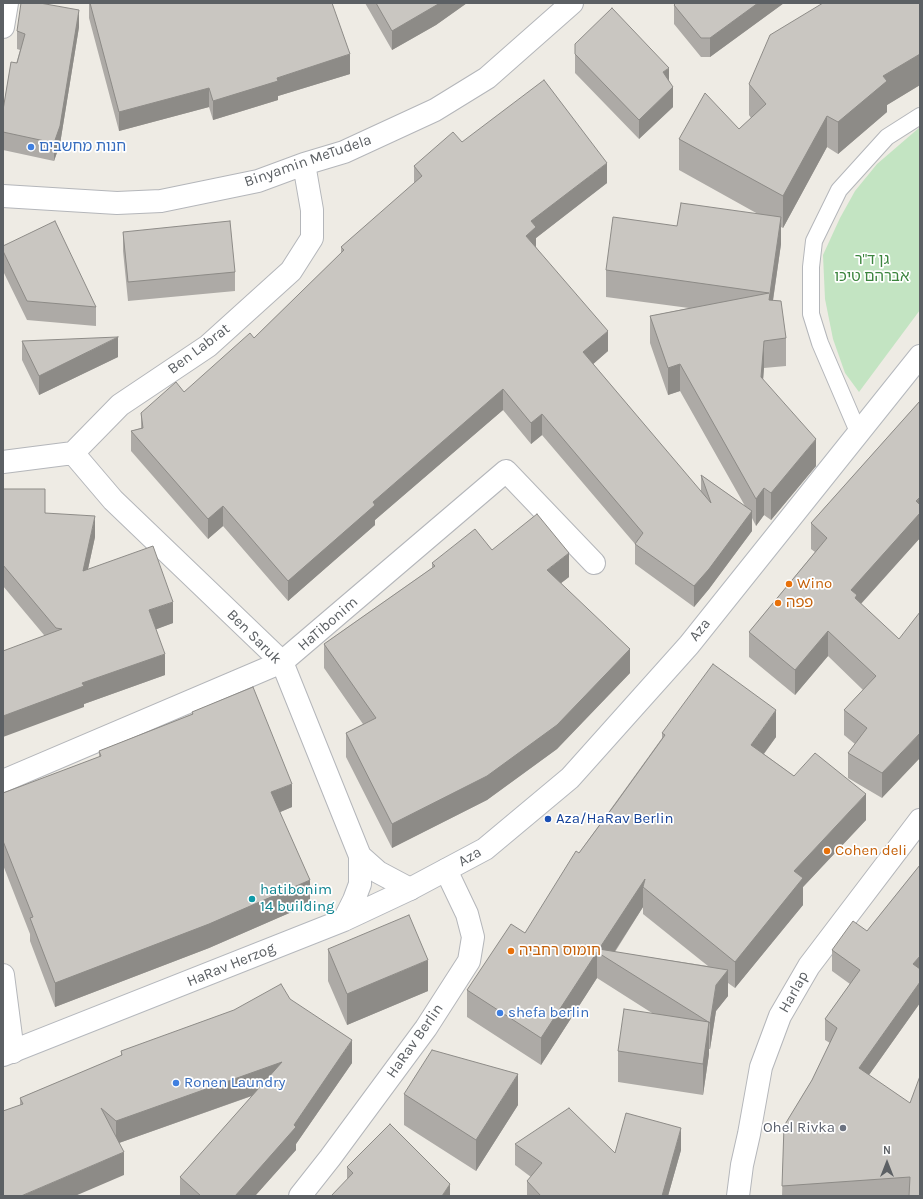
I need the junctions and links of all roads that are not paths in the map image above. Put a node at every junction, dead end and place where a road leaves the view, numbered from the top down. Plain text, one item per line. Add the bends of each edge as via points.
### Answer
1 (7, 3) edge
2 (572, 3) edge
3 (3, 27) edge
4 (920, 116) edge
5 (304, 164) junction
6 (3, 196) edge
7 (920, 356) edge
8 (858, 434) junction
9 (73, 453) junction
10 (3, 462) edge
11 (594, 563) dead end
12 (282, 662) junction
13 (3, 781) edge
14 (920, 820) edge
15 (360, 856) junction
16 (446, 870) junction
17 (410, 889) junction
18 (344, 920) junction
19 (3, 975) edge
20 (6, 1054) edge
21 (300, 1196) edge
22 (738, 1196) edge

1 - 3 street
2 - 5 street, Binyamin MeTudela via 487,78 435,110 344,152
4 - 8 lane via 887,137 839,190 814,240 811,314 820,343
5 - 6 street, Binyamin MeTudela via 258,181 161,201 117,203
5 - 9 street, Ben Labrat via 312,210 312,238 291,271 208,346 120,405
7 - 8 street, Aza
8 - 16 street, Aza via 689,644 570,778 485,849
9 - 10 street
9 - 12 street, Ben Saruk via 113,500
11 - 12 street, HaTibonim via 506,470
12 - 13 street, HaTibonim
12 - 15 street, Ben Saruk
14 - 22 street, Harlap via 809,966 780,1016 761,1067
15 - 17 street, Ben Saruk via 378,872
15 - 18 street via 360,884
16 - 17 street, HaRav Herzog
16 - 21 street, HaRav Berlin via 467,914 473,937 469,961 421,1034
17 - 18 street, HaRav Herzog
18 - 20 street, HaRav Herzog
19 - 20 street

